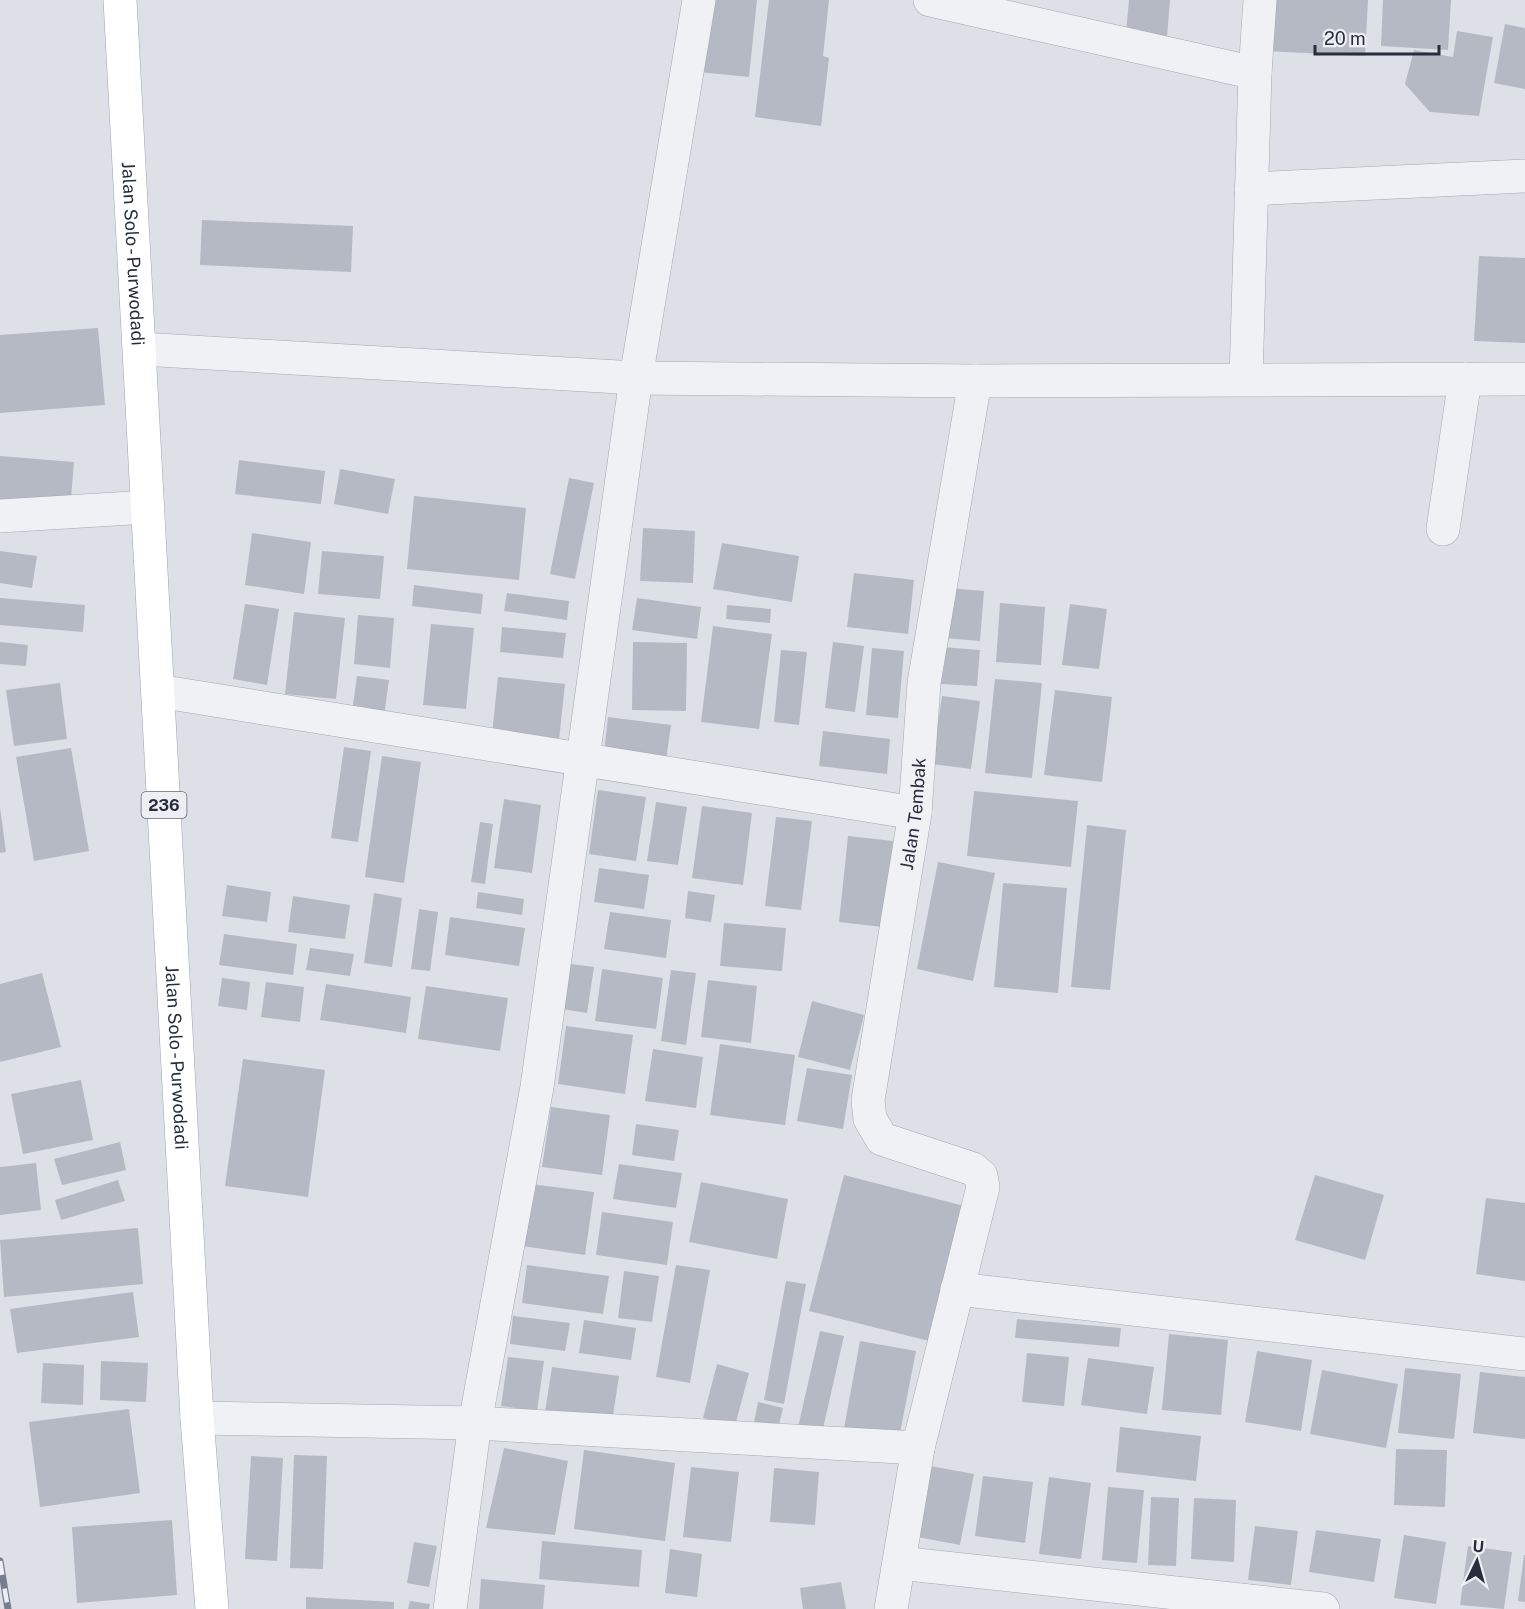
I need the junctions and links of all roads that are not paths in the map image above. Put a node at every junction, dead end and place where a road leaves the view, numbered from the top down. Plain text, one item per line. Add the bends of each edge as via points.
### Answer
1 (120, 0) edge
2 (699, 0) edge
3 (930, 0) edge
4 (1260, 0) edge
5 (1255, 73) junction
6 (1525, 176) edge
7 (1251, 189) junction
8 (141, 349) junction
9 (636, 378) junction
10 (1246, 379) junction
11 (1465, 379) junction
12 (1525, 379) edge
13 (975, 381) junction
14 (148, 507) junction
15 (0, 516) edge
16 (1443, 529) dead end
17 (158, 691) junction
18 (581, 760) junction
19 (915, 813) junction
20 (957, 1288) junction
21 (1525, 1354) edge
22 (197, 1418) junction
23 (474, 1423) junction
24 (918, 1448) junction
25 (899, 1563) junction
26 (212, 1609) edge
27 (450, 1609) edge
28 (891, 1609) edge
29 (1323, 1609) edge

1 - 8 main road, Jalan Solo - Purwodadi / 236
2 - 9 street
3 - 5 street
4 - 5 street
5 - 7 street
6 - 7 street
7 - 10 street
8 - 9 street
8 - 14 main road, Jalan Solo - Purwodadi / 236
9 - 13 street
9 - 18 street
10 - 11 street
10 - 13 street
11 - 12 street
11 - 16 street
13 - 19 street, Jalan Tembak via 924,683
14 - 15 street
14 - 17 main road, Jalan Solo - Purwodadi / 236
17 - 18 street
17 - 22 main road, Jalan Solo - Purwodadi / 236
18 - 19 street
18 - 23 street via 537,1087
19 - 20 street, Jalan Tembak via 868,1100 870,1119 882,1139 973,1169 981,1176 983,1187
20 - 21 street
20 - 24 street
22 - 23 street
22 - 26 main road, Jalan Solo - Purwodadi / 236
23 - 24 street
23 - 27 street
24 - 25 street
25 - 28 street
25 - 29 street

